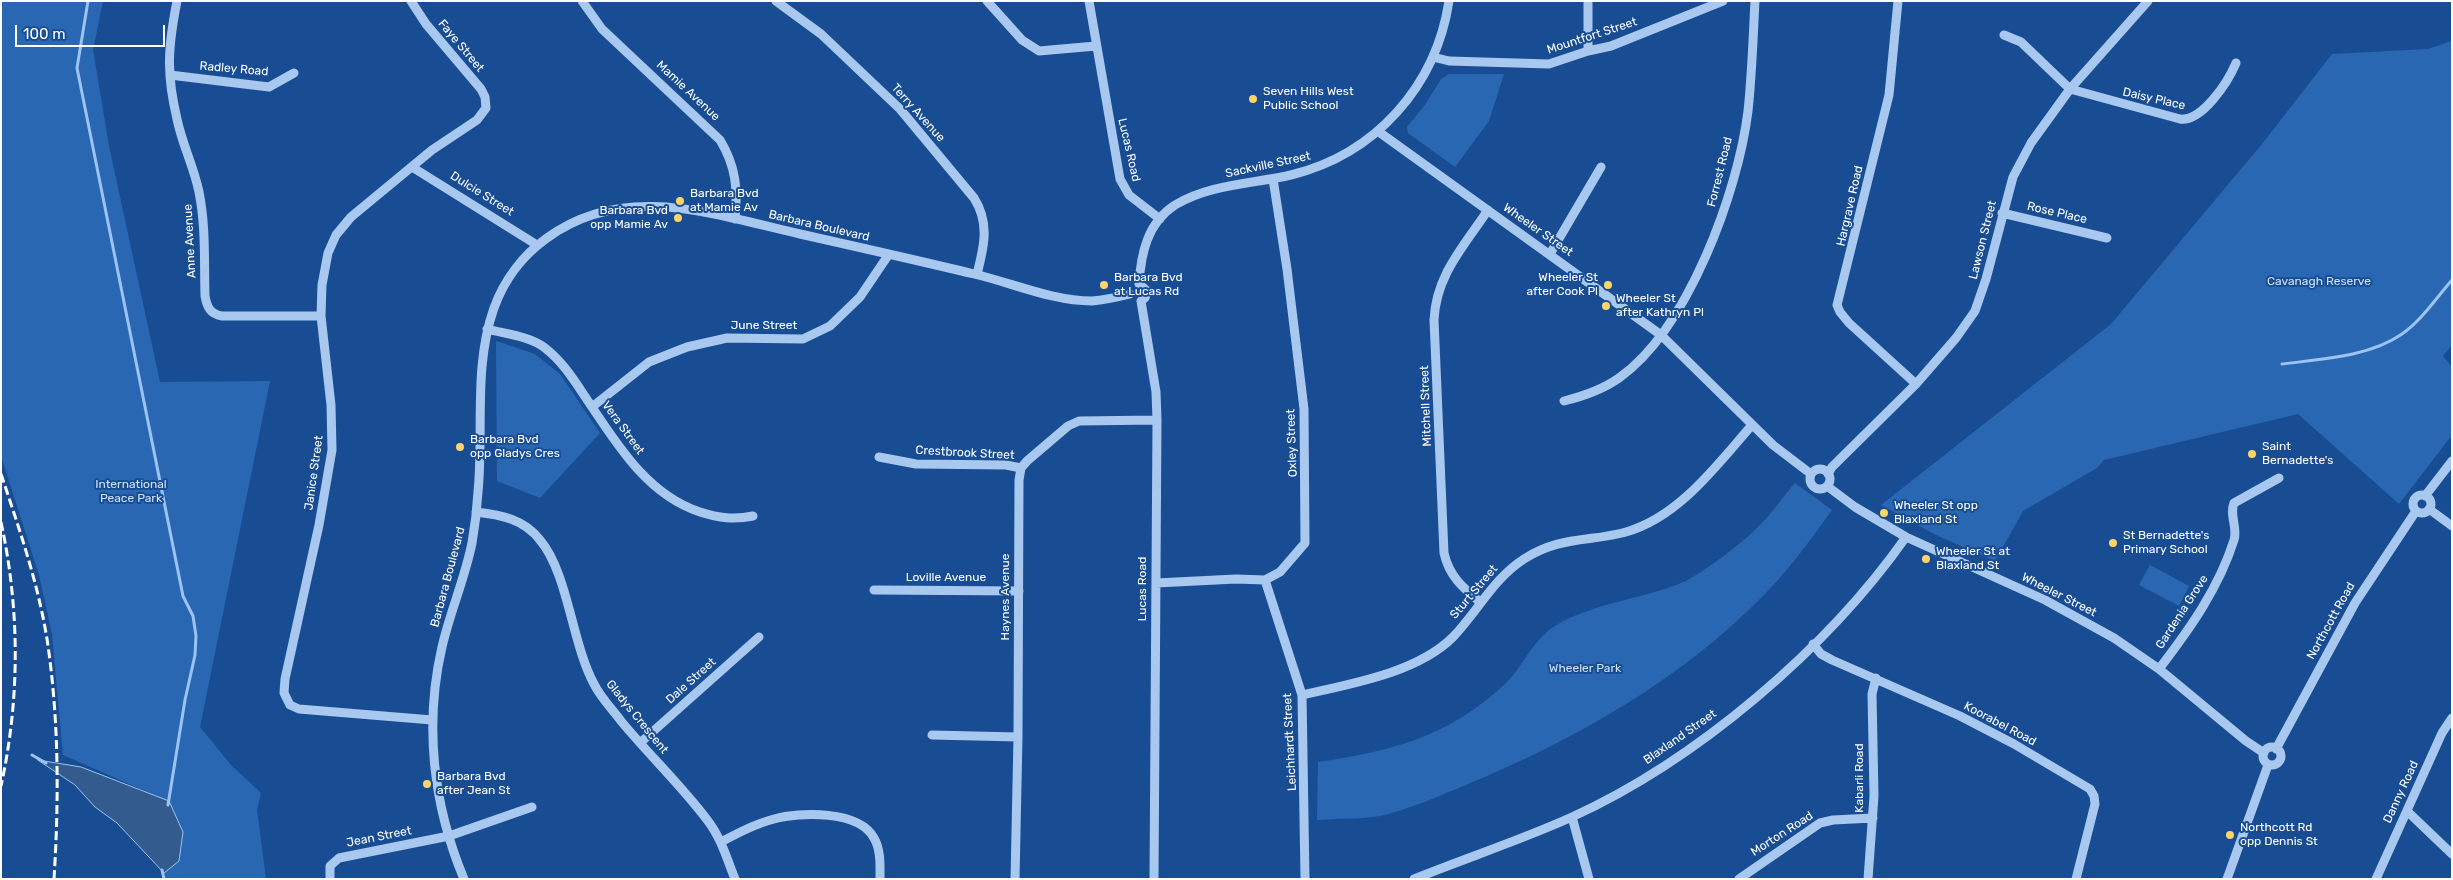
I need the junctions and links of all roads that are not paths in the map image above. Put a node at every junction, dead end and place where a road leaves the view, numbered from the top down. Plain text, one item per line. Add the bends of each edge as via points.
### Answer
1 (177, 1) edge
2 (411, 1) edge
3 (582, 1) edge
4 (776, 1) edge
5 (987, 1) edge
6 (1089, 1) edge
7 (1449, 1) edge
8 (1588, 1) edge
9 (1723, 1) edge
10 (1755, 1) edge
11 (1898, 1) edge
12 (2148, 1) edge
13 (2004, 35) dead end
14 (1096, 46) junction
15 (1588, 51) junction
16 (1433, 57) junction
17 (2236, 63) dead end
18 (294, 73) dead end
19 (170, 75) junction
20 (2070, 89) junction
21 (486, 108) joint
22 (1379, 132) junction
23 (412, 167) junction
24 (1601, 167) dead end
25 (1273, 179) junction
26 (1488, 210) junction
27 (2002, 213) junction
28 (735, 219) junction
29 (1160, 219) junction
30 (2107, 238) dead end
31 (537, 245) junction
32 (889, 254) junction
33 (1550, 254) junction
34 (977, 274) junction
35 (1139, 284) junction
36 (1130, 294) junction
37 (1141, 301) junction
38 (321, 316) junction
39 (487, 329) junction
40 (1661, 335) junction
41 (1916, 384) junction
42 (1564, 401) dead end
43 (592, 408) junction
44 (1157, 420) junction
45 (1752, 426) junction
46 (879, 457) dead end
47 (2452, 461) edge
48 (1021, 468) junction
49 (1811, 474) junction
50 (1828, 474) junction
51 (2279, 478) dead end
52 (1827, 486) junction
53 (2425, 496) junction
54 (2429, 509) junction
55 (2416, 511) junction
56 (476, 512) junction
57 (753, 516) dead end
58 (2452, 526) edge
59 (1906, 537) junction
60 (1265, 580) junction
61 (1156, 582) junction
62 (874, 590) dead end
63 (1019, 591) junction
64 (1480, 602) junction
65 (759, 636) dead end
66 (1813, 644) junction
67 (2159, 669) junction
68 (1876, 678) junction
69 (1302, 696) junction
70 (2452, 718) edge
71 (432, 720) junction
72 (932, 735) dead end
73 (1018, 737) junction
74 (640, 744) junction
75 (2276, 748) junction
76 (2264, 753) junction
77 (2268, 765) junction
78 (532, 807) dead end
79 (2407, 811) junction
80 (1572, 816) junction
81 (1873, 818) junction
82 (448, 836) junction
83 (721, 842) junction
84 (2452, 854) edge
85 (330, 879) edge
86 (464, 879) edge
87 (735, 879) edge
88 (880, 879) edge
89 (1015, 879) edge
90 (1154, 879) edge
91 (1305, 879) edge
92 (1414, 879) edge
93 (1589, 879) edge
94 (1739, 879) edge
95 (1868, 879) edge
96 (2076, 879) edge
97 (2227, 879) edge
98 (2376, 879) edge

1 - 19 street, Anne Avenue via 169,44
2 - 21 street, Faye Street via 426,24 481,89
3 - 28 street, Mamie Avenue via 602,29 720,140 736,180
4 - 34 street, Terry Avenue via 821,34 900,109 974,198 982,214 985,231
5 - 14 street via 1022,40 1039,51
6 - 14 street, Lucas Road
7 - 16 street, Sackville Street via 1444,28
8 - 15 street
9 - 15 street, Mountfort Street via 1611,46
10 - 40 street, Forrest Road via 1748,112 1728,201 1702,264
11 - 41 street, Hargrave Road via 1889,95 1838,305 1850,323
12 - 20 street, Lawson Street
13 - 20 street via 2021,42
14 - 29 street, Lucas Road via 1120,180 1129,194
15 - 16 street, Mountfort Street via 1549,64 1449,61
16 - 22 street, Sackville Street via 1411,96
17 - 20 street, Daisy Place via 2229,80 2198,115 2189,120
18 - 19 street, Radley Road via 269,86
19 - 38 street, Anne Avenue via 177,120 200,200 205,296 209,308 222,316
20 - 27 street, Lawson Street via 2031,143 2013,177
21 - 23 street, Janice Street via 477,120
22 - 25 street, Sackville Street via 1324,164
22 - 26 street, Wheeler Street
23 - 31 street, Dulcie Street
23 - 38 street, Janice Street via 351,216 336,235 325,269
24 - 33 street
25 - 29 street, Sackville Street via 1207,191 1174,206
25 - 60 street, Oxley Street via 1304,408 1306,543 1280,572
26 - 33 street, Wheeler Street
26 - 64 street, Mitchell Street via 1442,280 1435,302 1434,320 1444,553 1454,579
27 - 30 street, Rose Place
27 - 41 street, Lawson Street via 1975,311
28 - 31 street, Barbara Boulevard via 660,205 629,206 578,220
28 - 32 street, Barbara Boulevard
29 - 35 street via 1145,245
31 - 39 street, Barbara Boulevard via 507,281
32 - 34 street, Barbara Boulevard
32 - 43 street, June Street via 860,297 830,326 803,339 727,338 687,347 649,362
33 - 40 street, Wheeler Street
34 - 36 street, Barbara Boulevard via 1079,300
35 - 36 street via 1132,287
35 - 37 street via 1147,292
36 - 37 street via 1133,299
37 - 44 street, Lucas Road via 1156,392
38 - 71 street, Janice Street via 331,405 332,450 284,693 290,706 299,709
39 - 43 street, Vera Street via 544,347 565,367
39 - 56 street, Barbara Boulevard via 482,356
40 - 42 street, Forrest Road via 1634,366 1615,380 1591,393
40 - 45 street, Wheeler Street
41 - 50 street, Lawson Street
43 - 57 street, Vera Street via 623,452 658,490 681,504 723,519
44 - 48 street via 1087,420 1074,423
44 - 61 street, Lucas Road
45 - 49 street, Wheeler Street
45 - 64 street, Sturt Street via 1667,513 1626,532 1576,539 1542,549 1508,571
46 - 48 street, Crestbrook Street via 916,464
47 - 53 street
48 - 63 street, Haynes Avenue
49 - 50 street via 1820,469
49 - 52 street via 1812,486 1818,489
50 - 52 street
51 - 67 street, Gardenia Grove via 2234,503 2235,537 2217,582
52 - 59 street, Wheeler Street
53 - 54 street via 2430,502
53 - 55 street via 2415,498 2413,506
54 - 55 street via 2422,513
54 - 58 street
55 - 75 street, Northcott Road via 2355,603
56 - 71 street, Barbara Boulevard via 472,544 439,663
56 - 74 street, Gladys Crescent via 500,514 516,520 540,539 557,572 594,684
59 - 66 street, Blaxland Street via 1867,586
59 - 67 street, Wheeler Street via 2052,604 2114,638
60 - 61 street
60 - 69 street, Leichhardt Street
61 - 90 street, Lucas Road
62 - 63 street, Loville Avenue
63 - 73 street, Haynes Avenue
64 - 69 street, Sturt Street via 1454,636 1421,660
65 - 74 street, Dale Street
66 - 68 street, Koorabel Road via 1832,660
66 - 80 street, Blaxland Street via 1764,690 1682,753
67 - 76 street, Wheeler Street
68 - 81 street, Kabarli Road via 1872,694
68 - 96 street, Koorabel Road via 2014,744 2090,789 2095,804
69 - 91 street, Leichhardt Street
70 - 79 street, Danny Road
71 - 82 street, Barbara Boulevard via 436,785
72 - 73 street
73 - 89 street, Haynes Avenue
74 - 83 street, Gladys Crescent via 676,781
75 - 76 street via 2268,748
75 - 77 street via 2279,761
76 - 77 street via 2263,759
77 - 97 street
78 - 82 street, Jean Street
79 - 84 street
79 - 98 street, Danny Road
80 - 92 street, Blaxland Street
80 - 93 street
81 - 94 street, Morton Road via 1820,823
81 - 95 street, Kabarli Road
82 - 85 street, Jean Street via 339,858 330,866
82 - 86 street, Barbara Boulevard
83 - 87 street, Gladys Crescent
83 - 88 street via 776,818 810,815 847,818 866,828 873,836 878,847

